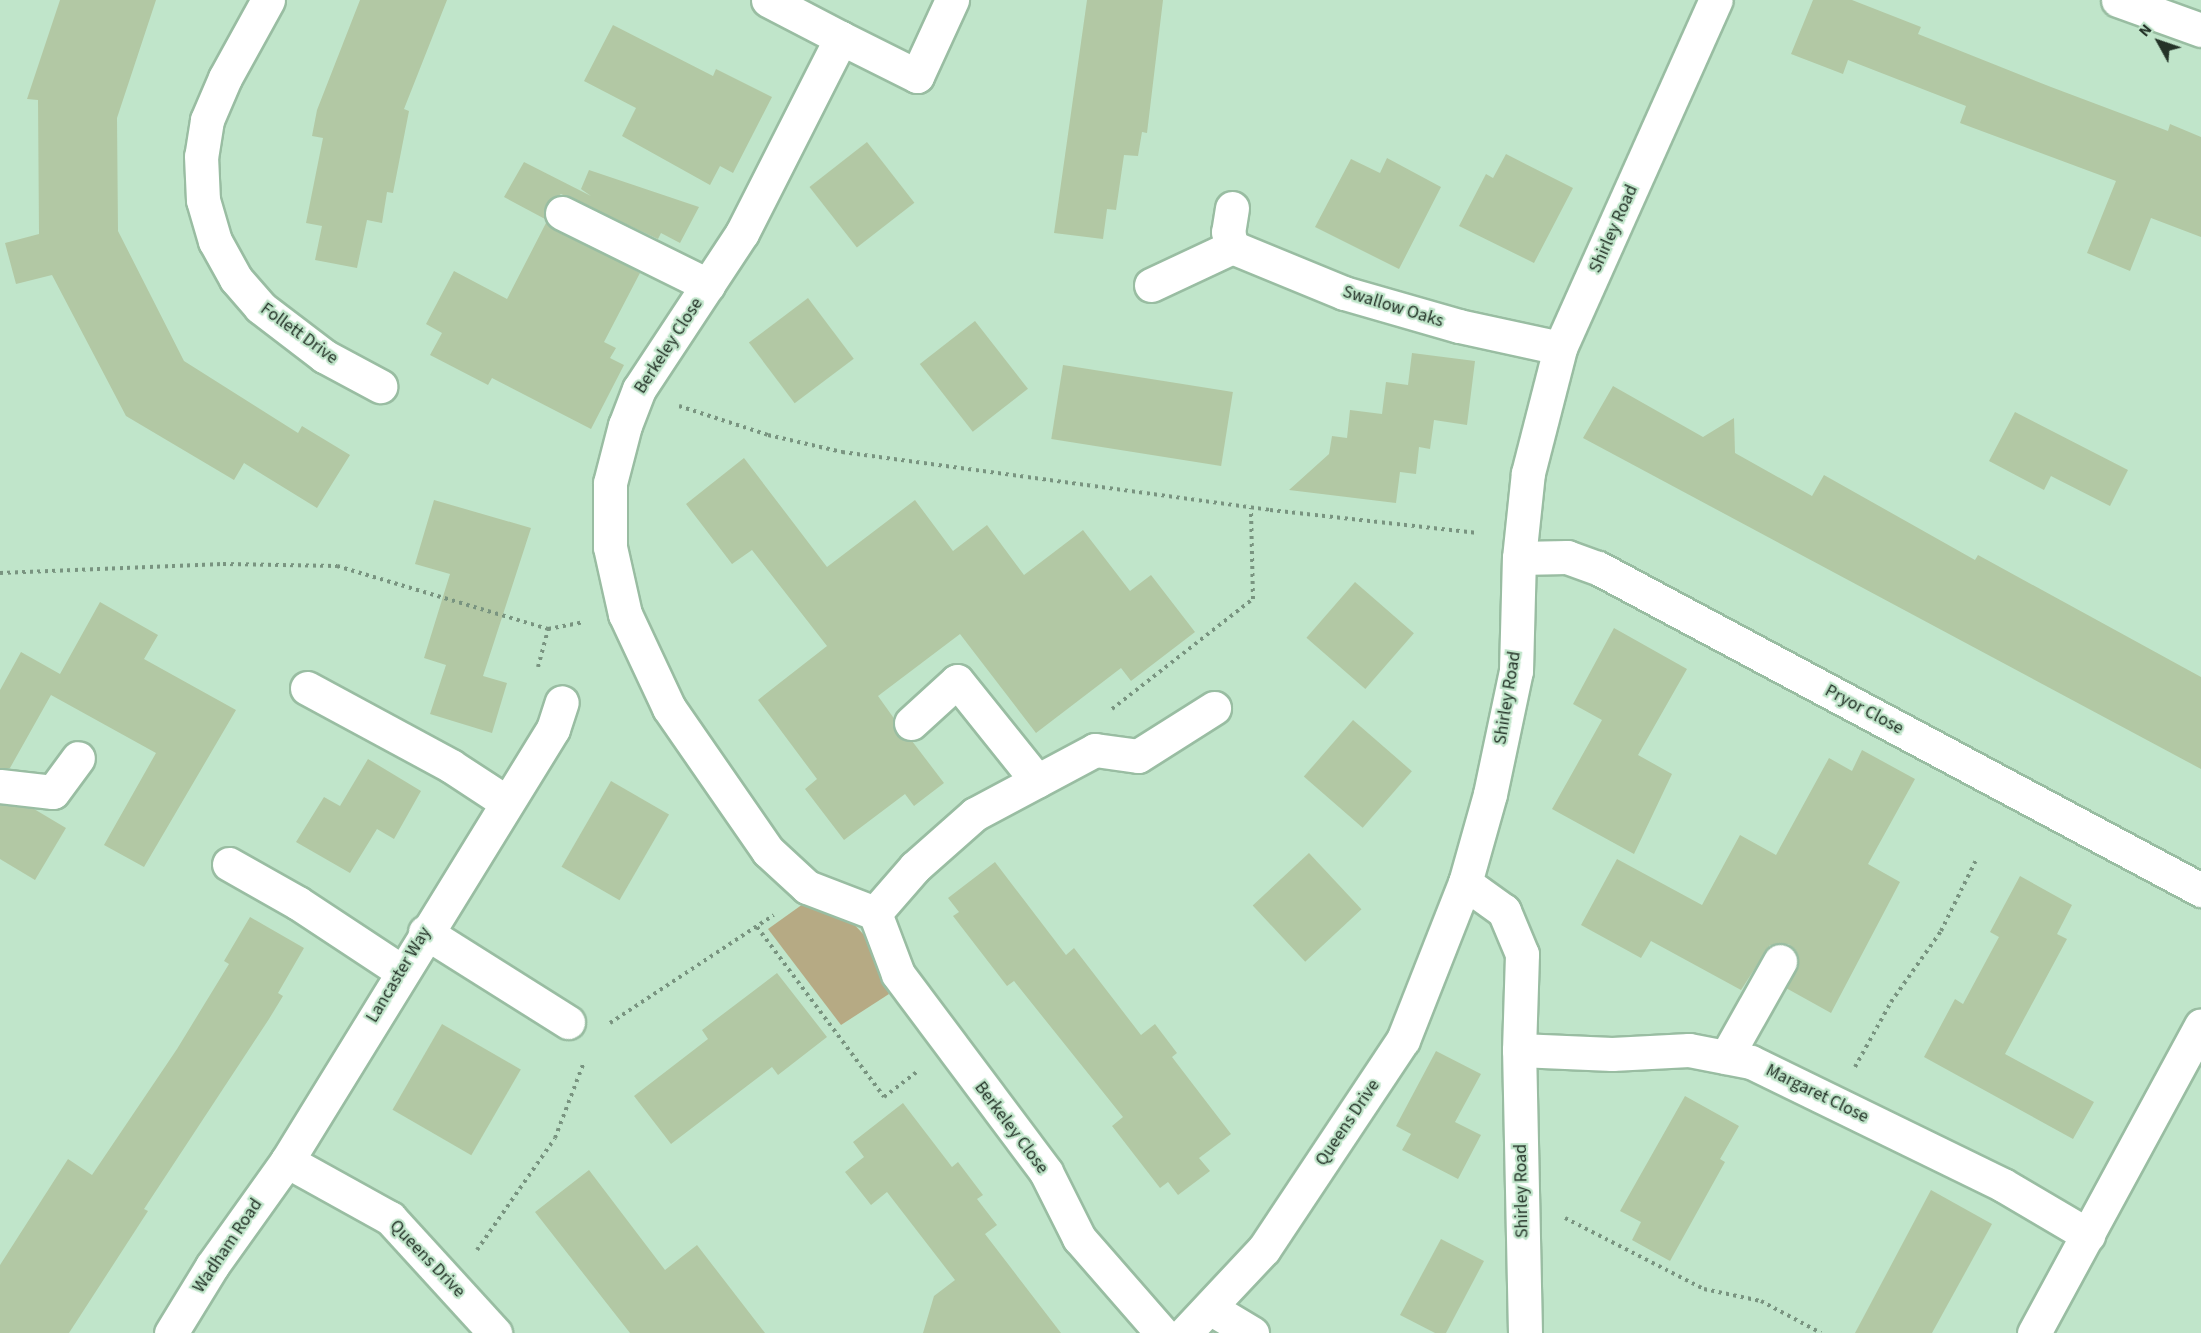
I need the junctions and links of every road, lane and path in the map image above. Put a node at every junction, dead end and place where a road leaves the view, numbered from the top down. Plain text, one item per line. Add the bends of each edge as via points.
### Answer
1 (268, 0) edge
2 (768, 0) edge
3 (952, 0) edge
4 (1716, 0) edge
5 (2123, 1) edge
6 (2201, 30) edge
7 (841, 39) junction
8 (1232, 208) dead end
9 (562, 213) dead end
10 (1232, 247) junction
11 (708, 285) junction
12 (1151, 285) dead end
13 (1560, 348) junction
14 (380, 386) dead end
15 (639, 389) junction
16 (1251, 508) junction
17 (1520, 547) junction
18 (0, 573) edge
19 (626, 614) junction
20 (308, 688) dead end
21 (562, 702) dead end
22 (1214, 708) dead end
23 (1104, 715) dead end
24 (911, 723) dead end
25 (78, 758) dead end
26 (1037, 781) junction
27 (0, 786) edge
28 (509, 796) junction
29 (1977, 858) dead end
30 (229, 864) dead end
31 (1465, 883) junction
32 (813, 890) junction
33 (2201, 890) edge
34 (875, 913) junction
35 (756, 927) junction
36 (425, 932) junction
37 (1780, 961) dead end
38 (401, 971) junction
39 (568, 1022) dead end
40 (2201, 1025) edge
41 (604, 1026) dead end
42 (951, 1047) junction
43 (1519, 1050) junction
44 (587, 1054) dead end
45 (1726, 1057) junction
46 (1836, 1102) junction
47 (287, 1161) junction
48 (1522, 1196) junction
49 (2088, 1235) junction
50 (452, 1285) junction
51 (1210, 1308) junction
52 (171, 1333) edge
53 (495, 1333) edge
54 (1162, 1333) edge
55 (1185, 1333) edge
56 (1252, 1333) edge
57 (1525, 1333) edge
58 (1821, 1333) edge
59 (2034, 1333) edge

1 - 14 street, Follett Drive via 207,120 201,156 203,200 215,241 236,279 260,307 324,356
2 - 7 street
3 - 7 street via 917,76
4 - 13 street, Shirley Road
5 - 6 street
7 - 11 street, Berkeley Close via 742,233
8 - 10 street via 1228,232
9 - 11 street
10 - 12 street
10 - 13 street, Swallow Oaks via 1344,292 1459,326
11 - 15 street, Berkeley Close
13 - 17 street, Shirley Road via 1528,473
15 - 16 path via 768,435 842,452
15 - 19 street, Berkeley Close via 610,483 610,546
16 - 17 path
16 - 23 path via 1253,599
17 - 31 street, Shirley Road via 1516,671 1490,794
17 - 33 street, Pryor Close via 1598,568
18 - 19 path via 223,564 338,566 548,629
19 - 32 street, Berkeley Close via 669,708 768,851
20 - 28 street
21 - 28 street, Lancaster Way via 553,729
22 - 26 street via 1138,756 1095,750
24 - 26 street via 957,681
25 - 27 street via 53,792
26 - 34 street via 975,814 915,867
28 - 36 street, Lancaster Way
29 - 46 path via 1941,931 1890,1002
30 - 38 street via 298,903
31 - 43 street, Shirley Road via 1504,912 1522,954
31 - 51 street, Queens Drive via 1403,1040 1264,1249
32 - 34 street, Berkeley Close
32 - 35 path
34 - 42 street, Berkeley Close via 897,974
35 - 41 path
35 - 42 path via 884,1097
36 - 38 street, Lancaster Way
36 - 39 street
37 - 45 street
38 - 47 street, Lancaster Way
40 - 49 street
42 - 54 street, Berkeley Close via 1046,1172 1079,1238
43 - 45 street, Margaret Close via 1612,1054 1689,1050
43 - 48 street, Shirley Road
44 - 50 path via 555,1138
45 - 46 street, Margaret Close via 1751,1062
46 - 49 street, Margaret Close via 2003,1185
47 - 50 street, Queens Drive via 390,1218
47 - 52 street, Wadham Road via 212,1266
48 - 57 street, Shirley Road
48 - 58 path via 1704,1289 1761,1301
49 - 59 street
50 - 53 street, Queens Drive
51 - 55 street, Queens Drive
51 - 56 street

